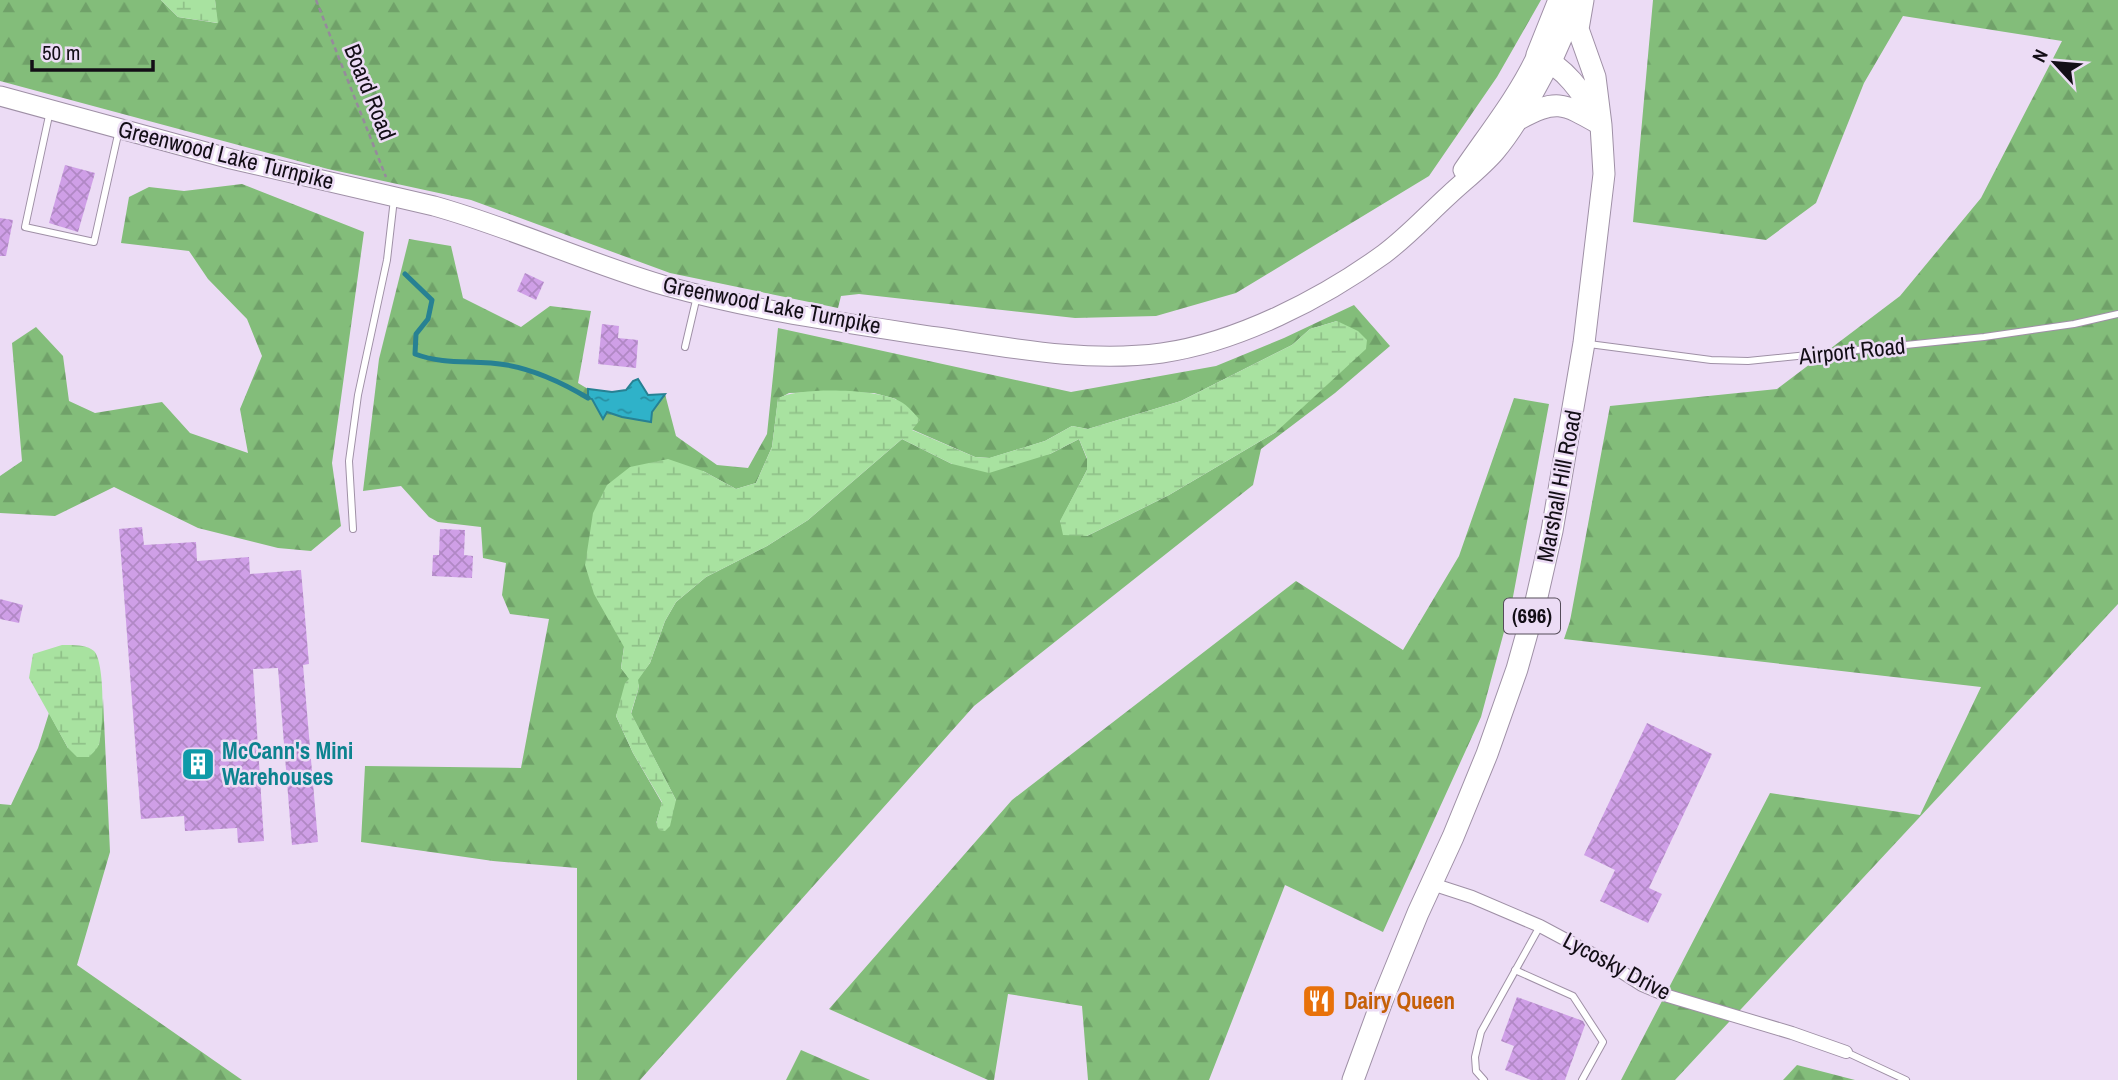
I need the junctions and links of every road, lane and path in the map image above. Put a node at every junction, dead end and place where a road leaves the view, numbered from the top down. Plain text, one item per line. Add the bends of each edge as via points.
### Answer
1 (316, 0) edge
2 (1559, 0) edge
3 (1580, 0) edge
4 (1544, 58) junction
5 (0, 96) edge
6 (51, 109) junction
7 (1517, 120) junction
8 (1601, 125) junction
9 (119, 128) junction
10 (394, 196) junction
11 (1441, 202) junction
12 (697, 294) junction
13 (2118, 314) edge
14 (1584, 343) junction
15 (685, 347) dead end
16 (353, 529) dead end
17 (1432, 884) junction
18 (1540, 926) junction
19 (1515, 970) junction
20 (1846, 1052) joint
21 (1890, 1072) junction
22 (1353, 1080) edge
23 (1485, 1080) edge
24 (1582, 1080) edge
25 (1887, 1080) edge
26 (1906, 1080) edge

1 - 10 path, Board Road
2 - 4 main road, Greenwood Lake Turnpike
3 - 4 main road, Greenwood Lake Turnpike
3 - 8 main road via 1578,29 1595,77
4 - 7 main road, Greenwood Lake Turnpike
4 - 8 main road, Marshall Hill Road via 1579,88
4 - 11 main road, Greenwood Lake Turnpike via 1526,77
5 - 6 main road, Greenwood Lake Turnpike
6 - 9 main road, Greenwood Lake Turnpike
6 - 9 lane via 24,227 94,242
7 - 8 main road via 1560,104
7 - 11 main road, Greenwood Lake Turnpike via 1494,153
8 - 14 main road, Marshall Hill Road / (696) via 1604,174
9 - 10 main road, Greenwood Lake Turnpike
10 - 12 main road, Greenwood Lake Turnpike via 467,215
10 - 16 lane via 387,260 349,461
11 - 12 main road, Greenwood Lake Turnpike via 1410,233 1339,283 1250,328 1161,353 1031,351 826,320
12 - 15 lane
13 - 14 lane, Airport Road via 1984,337 1748,361
14 - 17 main road, Marshall Hill Road / (696) via 1552,531 1517,669
17 - 18 street, Lycosky Drive
17 - 22 main road, Marshall Hill Road / (696)
18 - 19 lane
18 - 20 street, Lycosky Drive via 1668,996
19 - 23 lane via 1482,1032 1475,1057 1476,1071
19 - 24 lane via 1573,996 1592,1022 1603,1042
20 - 21 lane
21 - 25 lane
21 - 26 lane

